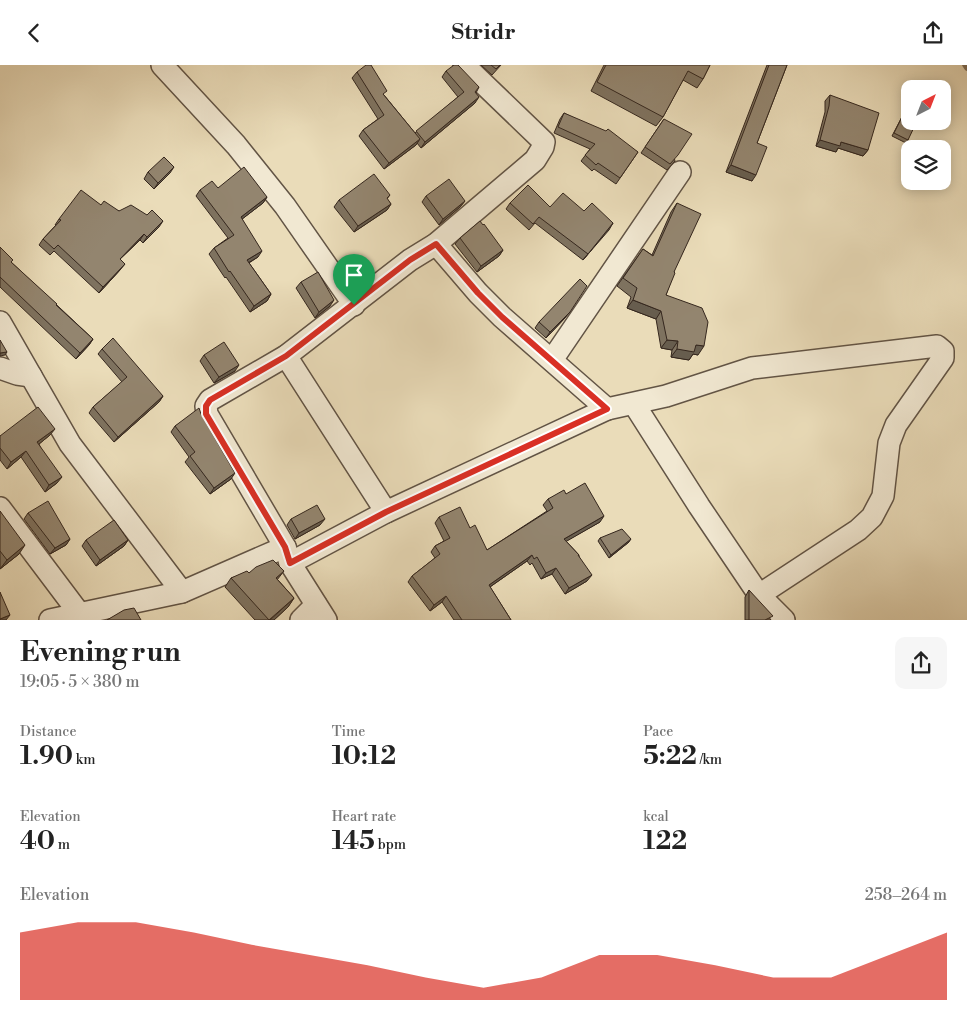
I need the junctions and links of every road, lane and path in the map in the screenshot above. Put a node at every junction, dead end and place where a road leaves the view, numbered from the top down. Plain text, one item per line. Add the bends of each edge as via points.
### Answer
1 (162, 65) edge
2 (464, 65) edge
3 (680, 173) dead end
4 (436, 244) junction
5 (354, 305) junction
6 (0, 322) edge
7 (286, 356) junction
8 (552, 361) junction
9 (0, 368) edge
10 (31, 376) junction
11 (634, 404) junction
12 (607, 409) junction
13 (0, 508) edge
14 (386, 512) junction
15 (288, 555) junction
16 (182, 592) junction
17 (759, 595) junction
18 (79, 613) junction
19 (321, 613) edge
20 (50, 620) edge
21 (301, 620) edge
22 (784, 620) edge

1 - 5 street via 236,145 285,206
2 - 4 street via 544,142 535,160
3 - 8 street
4 - 5 street via 410,260
4 - 8 street via 496,311
5 - 7 street
6 - 10 street
7 - 14 street
7 - 15 street via 210,400 206,414
8 - 12 street
9 - 10 street
10 - 16 street via 70,444
11 - 12 street
11 - 17 street
11 - 17 street via 752,368 937,346 943,351 943,357 896,425 889,443 883,496 872,517 858,530
12 - 14 street
13 - 18 street
14 - 15 street
15 - 16 street
15 - 19 street
16 - 18 street
17 - 22 street
18 - 20 street
19 - 21 street

